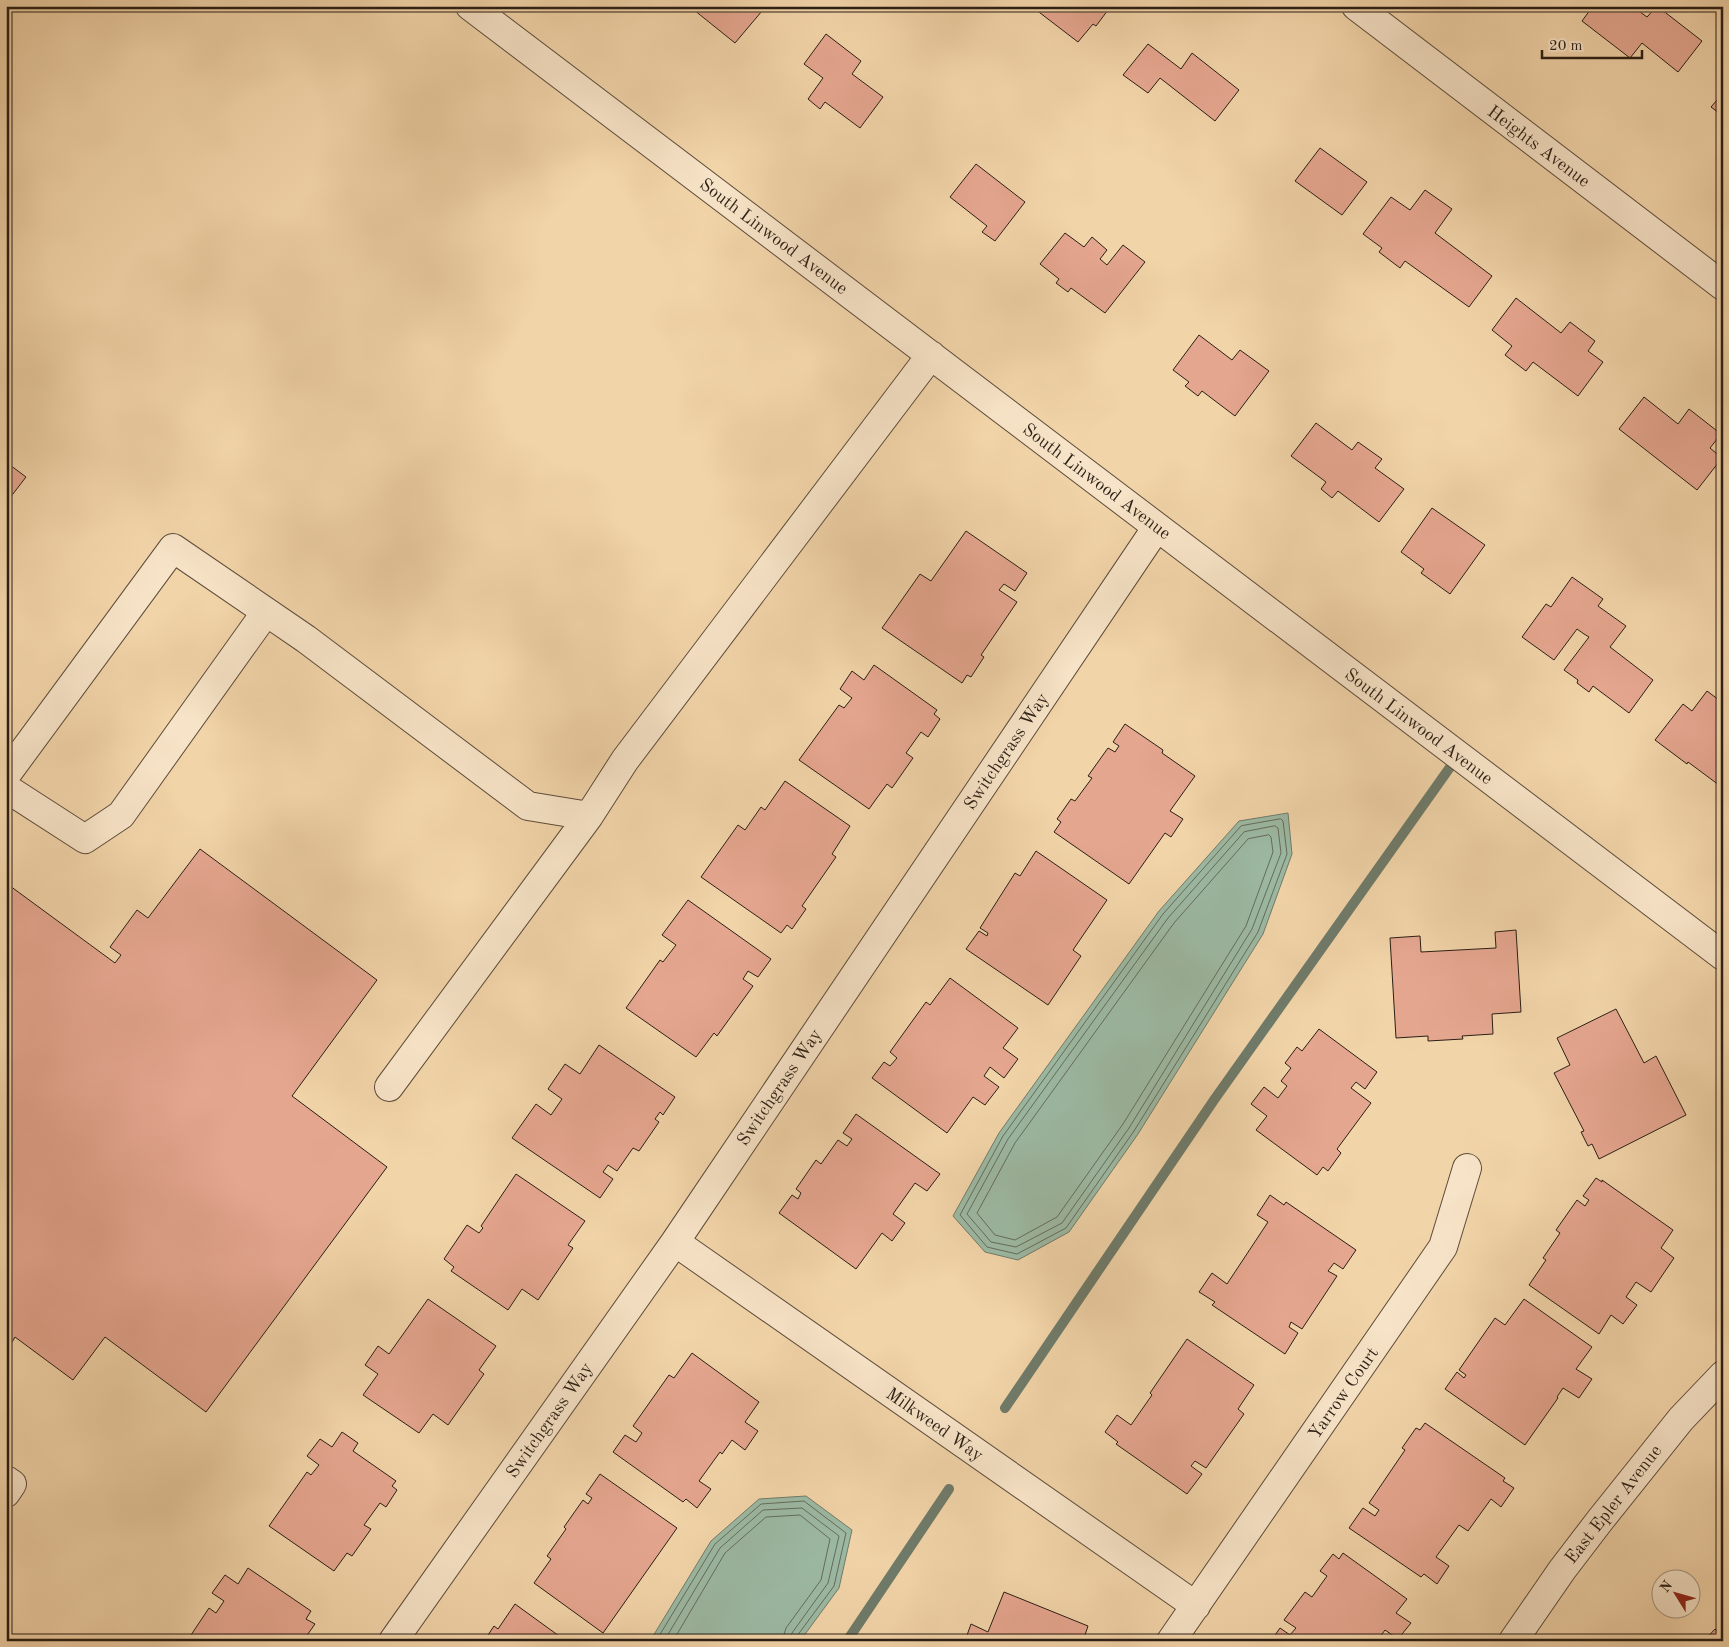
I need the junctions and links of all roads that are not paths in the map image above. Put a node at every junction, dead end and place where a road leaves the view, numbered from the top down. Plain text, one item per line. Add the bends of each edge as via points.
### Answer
1 (1356, 6) edge
2 (483, 9) edge
3 (1723, 286) edge
4 (931, 355) junction
5 (1157, 527) junction
6 (266, 612) junction
7 (6, 775) edge
8 (6, 788) edge
9 (589, 816) junction
10 (1723, 956) edge
11 (389, 1087) dead end
12 (1467, 1168) dead end
13 (675, 1242) junction
14 (1723, 1375) edge
15 (6, 1480) edge
16 (6, 1493) edge
17 (1196, 1606) junction
18 (393, 1641) edge
19 (1172, 1641) edge
20 (1514, 1641) edge

1 - 3 street, Heights Avenue
2 - 4 street, South Linwood Avenue
4 - 5 street, South Linwood Avenue
4 - 9 street via 626,760
5 - 10 street, South Linwood Avenue
5 - 13 street, Switchgrass Way
6 - 7 street via 173,548
6 - 8 street via 121,815 85,839
6 - 9 street via 528,806
9 - 11 street
12 - 17 street, Yarrow Court via 1443,1247
13 - 17 street, Milkweed Way
13 - 18 street, Switchgrass Way
14 - 20 street, East Epler Avenue via 1680,1419 1601,1519
15 - 16 street via 12,1484
17 - 19 street, Yarrow Court

